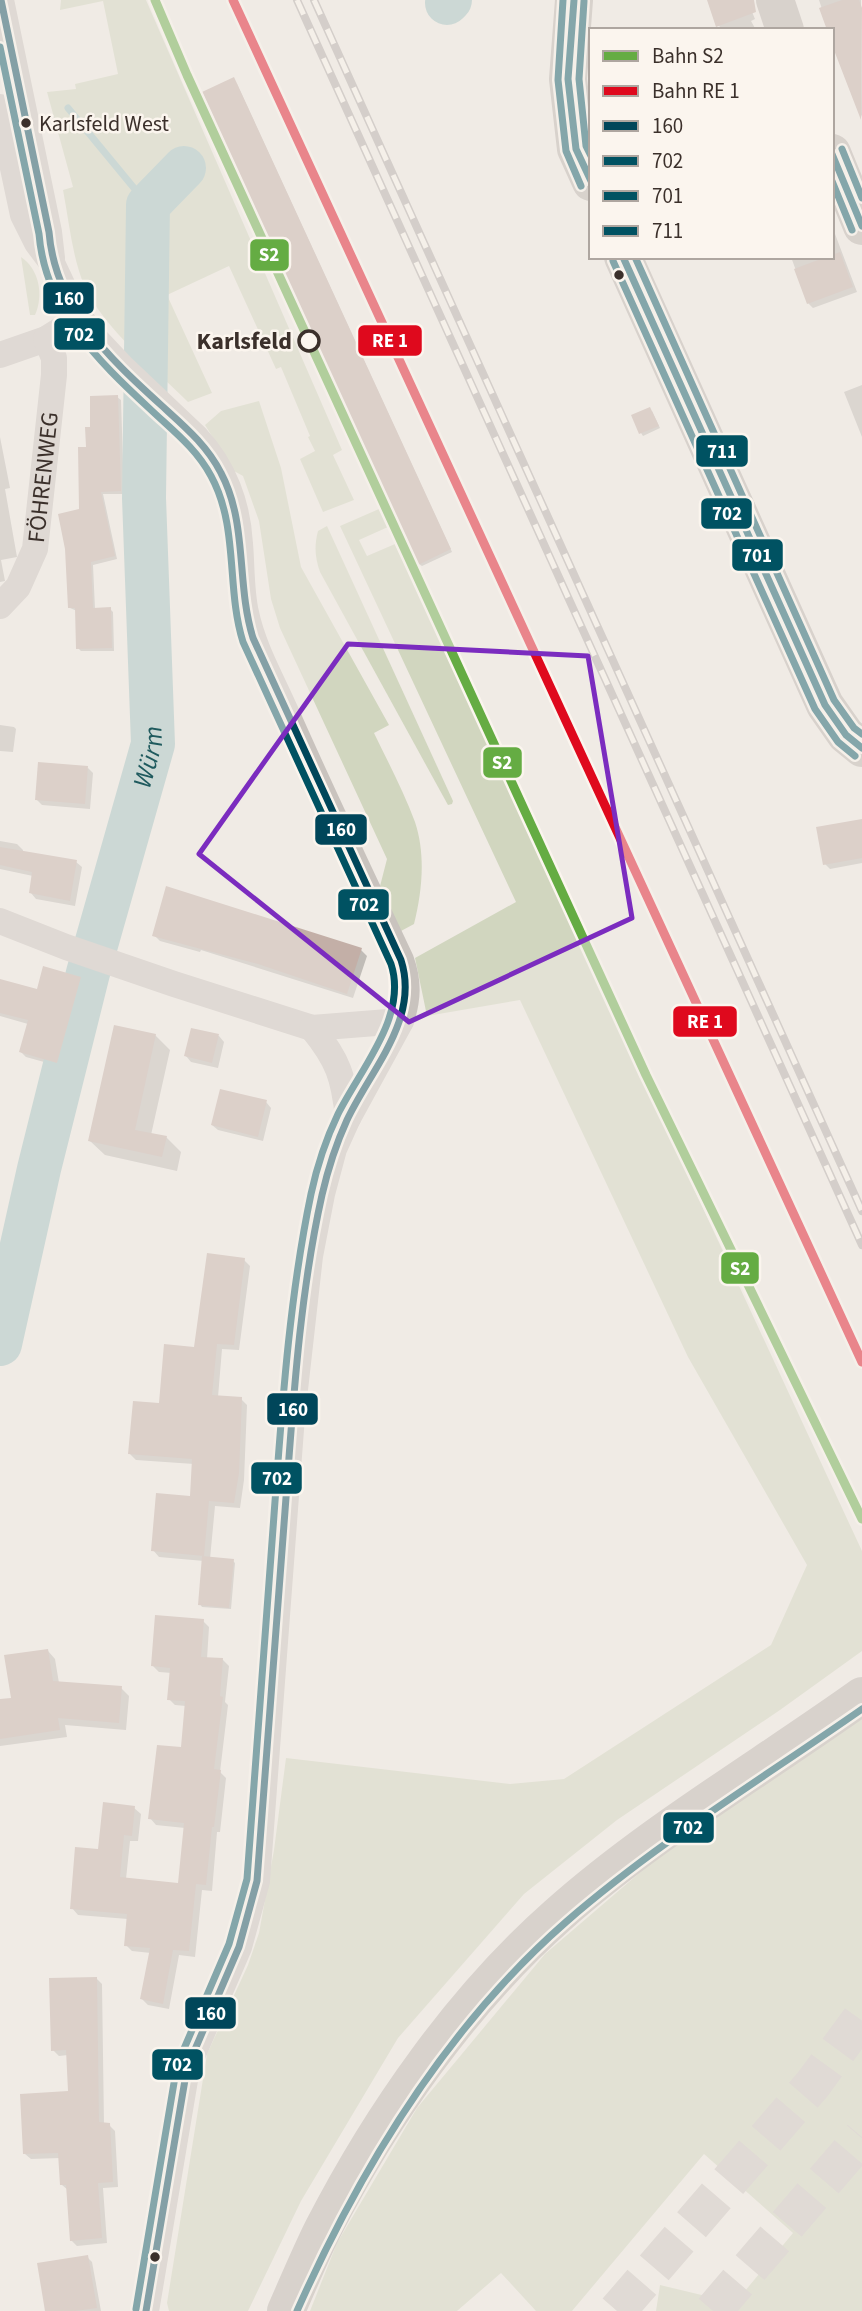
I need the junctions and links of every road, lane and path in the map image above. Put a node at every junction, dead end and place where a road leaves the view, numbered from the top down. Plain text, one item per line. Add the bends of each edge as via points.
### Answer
1 (1, 0) edge
2 (574, 0) edge
3 (775, 0) edge
4 (784, 28) edge
5 (0, 107) edge
6 (834, 158) edge
7 (589, 178) edge
8 (862, 226) edge
9 (624, 259) edge
10 (52, 263) junction
11 (80, 317) junction
12 (46, 339) junction
13 (0, 355) edge
14 (0, 606) edge
15 (862, 748) edge
16 (0, 921) edge
17 (401, 1021) junction
18 (312, 1028) junction
19 (348, 1118) junction
20 (862, 1696) edge
21 (146, 2311) edge
22 (286, 2311) edge

1 - 10 street
2 - 7 street via 568,79 576,149
3 - 4 street
5 - 10 street via 23,215
6 - 8 street
9 - 15 street via 825,705 846,735
10 - 11 street
11 - 12 street
11 - 17 street via 122,367 206,448 223,474 239,531 250,630 405,972 408,991
12 - 13 street
12 - 14 street, FÖHRENWEG via 54,358 54,375 35,549 18,587
16 - 18 street
17 - 18 street
17 - 19 street
18 - 19 street via 332,1052 341,1074
19 - 21 street via 322,1194 297,1360 257,1881 239,1947 187,2068
20 - 22 street via 639,1849 556,1916 485,1988 423,2065 372,2144 323,2229

